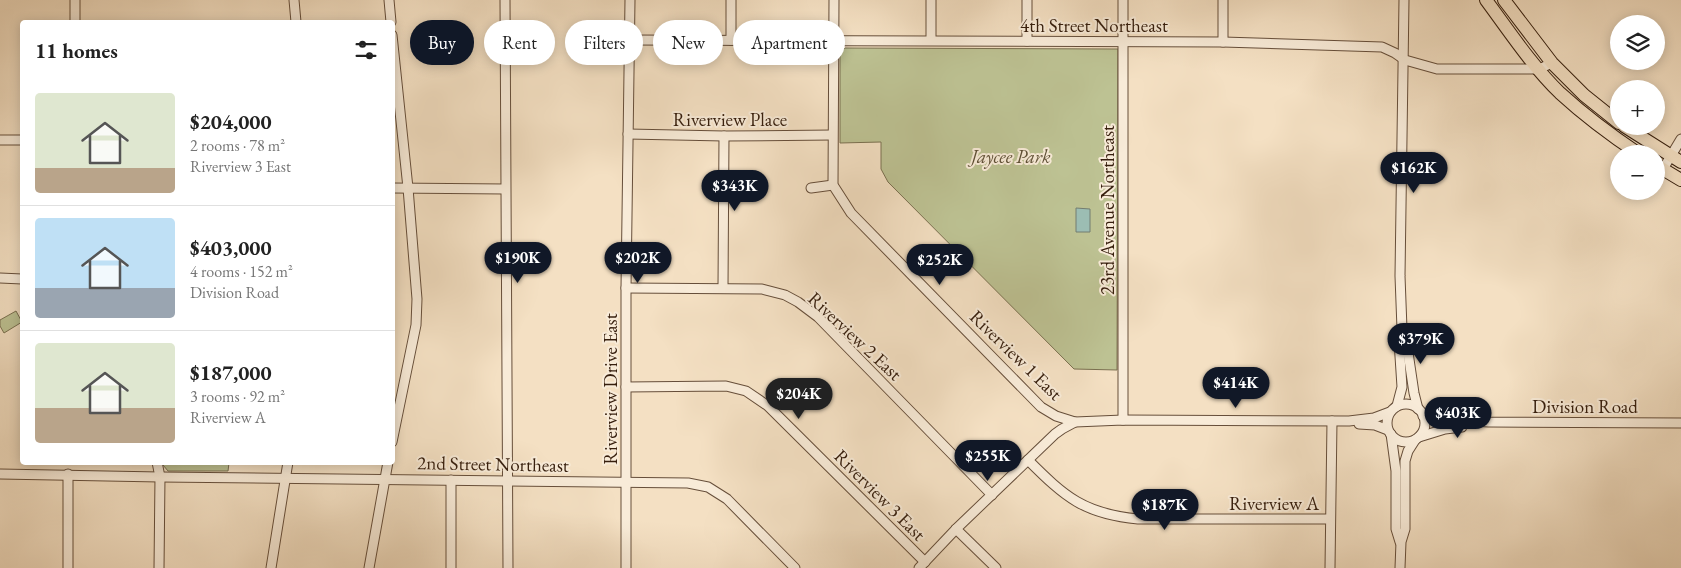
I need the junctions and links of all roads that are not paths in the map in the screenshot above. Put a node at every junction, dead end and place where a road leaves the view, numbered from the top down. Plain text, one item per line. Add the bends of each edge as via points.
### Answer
1 (75, 0) edge
2 (294, 0) edge
3 (389, 0) edge
4 (505, 0) edge
5 (630, 0) edge
6 (732, 0) edge
7 (834, 0) edge
8 (932, 0) edge
9 (1027, 0) edge
10 (1123, 0) edge
11 (1223, 0) edge
12 (1404, 0) edge
13 (1486, 0) edge
14 (1504, 0) edge
15 (75, 20) edge
16 (296, 20) edge
17 (391, 20) edge
18 (630, 20) edge
19 (834, 20) edge
20 (643, 40) edge
21 (731, 40) joint
22 (931, 40) junction
23 (845, 41) edge
24 (1027, 42) junction
25 (1123, 42) junction
26 (1223, 42) junction
27 (1405, 60) junction
28 (1552, 63) junction
29 (395, 64) edge
30 (629, 65) edge
31 (833, 65) edge
32 (1539, 69) junction
33 (1610, 116) edge
34 (628, 134) junction
35 (832, 135) junction
36 (1638, 135) edge
37 (724, 136) junction
38 (1681, 139) edge
39 (0, 140) edge
40 (20, 140) edge
41 (1627, 145) edge
42 (1676, 159) edge
43 (1665, 170) edge
44 (1681, 180) edge
45 (833, 185) junction
46 (395, 188) edge
47 (408, 188) junction
48 (811, 188) dead end
49 (506, 189) junction
50 (0, 278) edge
51 (20, 279) edge
52 (626, 288) junction
53 (723, 288) junction
54 (1402, 329) junction
55 (626, 387) junction
56 (1394, 410) junction
57 (1421, 413) junction
58 (1123, 420) junction
59 (1332, 421) junction
60 (1349, 421) junction
61 (1075, 422) junction
62 (1489, 422) junction
63 (1681, 423) edge
64 (395, 427) edge
65 (1389, 432) junction
66 (1417, 438) junction
67 (1028, 460) junction
68 (158, 465) edge
69 (288, 465) edge
70 (387, 465) edge
71 (0, 474) edge
72 (68, 474) junction
73 (160, 477) junction
74 (286, 479) junction
75 (385, 479) junction
76 (450, 480) junction
77 (508, 481) junction
78 (626, 482) junction
79 (992, 495) junction
80 (1329, 519) junction
81 (956, 529) junction
82 (1400, 542) junction
83 (922, 565) edge
84 (68, 568) edge
85 (159, 568) edge
86 (271, 568) edge
87 (369, 568) edge
88 (451, 568) edge
89 (508, 568) edge
90 (626, 568) edge
91 (796, 568) edge
92 (996, 568) edge
93 (1330, 568) edge
94 (1400, 568) edge

1 - 15 street
2 - 16 street
3 - 17 street
4 - 49 street
5 - 18 street, Riverview Drive East
6 - 21 street
7 - 19 street, Riverview 1 East
8 - 22 street
9 - 24 street
10 - 25 street, 23rd Avenue Northeast
11 - 26 street
12 - 27 street
13 - 32 highway
14 - 28 highway
20 - 21 street, 4th Street Northeast
22 - 23 street, 4th Street Northeast
22 - 24 street, 4th Street Northeast
24 - 25 street, 4th Street Northeast
25 - 26 street, 4th Street Northeast
25 - 58 street, 23rd Avenue Northeast
26 - 27 street, 4th Street Northeast via 1372,46 1382,47
27 - 32 street, 4th Street Northeast via 1437,68
27 - 54 street
28 - 32 street, 4th Street Northeast
28 - 33 highway
29 - 47 street
30 - 34 street, Riverview Drive East
31 - 35 street, Riverview 1 East
32 - 41 highway via 1560,93
34 - 37 street, Riverview Place
34 - 52 street, Riverview Drive East
35 - 37 street, Riverview Place
35 - 45 street, Riverview 1 East
36 - 42 highway
37 - 53 street
38 - 42 street
39 - 40 street
43 - 44 highway
45 - 48 street
45 - 61 street, Riverview 1 East via 851,213 1041,406 1056,416
46 - 47 street
47 - 49 street
47 - 64 street via 417,299 416,325
49 - 77 street
50 - 51 street
52 - 53 street, Riverview 2 East
52 - 55 street, Riverview Drive East
53 - 79 street, Riverview 2 East via 762,289 785,295 818,317
54 - 56 street via 1399,341 1402,387
54 - 57 street
55 - 78 street, Riverview Drive East
55 - 83 street, Riverview 3 East via 726,386 746,390 768,406
56 - 57 street via 1406,404
56 - 60 street via 1374,418
56 - 65 street via 1387,421
57 - 62 street, Division Road via 1442,422
57 - 66 street via 1424,430
58 - 59 street
58 - 61 street
59 - 60 street
59 - 80 street
60 - 65 street via 1375,425
61 - 67 street via 1062,429
62 - 63 street, Division Road
62 - 66 street, Division Road via 1482,426 1445,429
65 - 66 street via 1402,442
65 - 82 street via 1396,471 1396,529
66 - 82 street via 1405,461 1405,529
67 - 79 street
67 - 80 street, Riverview A via 1069,498 1114,516 1138,519
68 - 73 street
69 - 74 street
70 - 75 street
71 - 72 street, 2nd Street Northeast
72 - 73 street, 2nd Street Northeast
72 - 84 street
73 - 74 street, 2nd Street Northeast
73 - 85 street
74 - 75 street, 2nd Street Northeast
74 - 86 street
75 - 76 street, 2nd Street Northeast
75 - 87 street
76 - 77 street, 2nd Street Northeast
76 - 88 street
77 - 78 street, 2nd Street Northeast
77 - 89 street
78 - 90 street, Riverview Drive East
78 - 91 street, 2nd Street Northeast via 708,486 727,499
79 - 81 street
80 - 93 street
81 - 83 street
81 - 92 street
82 - 94 street

